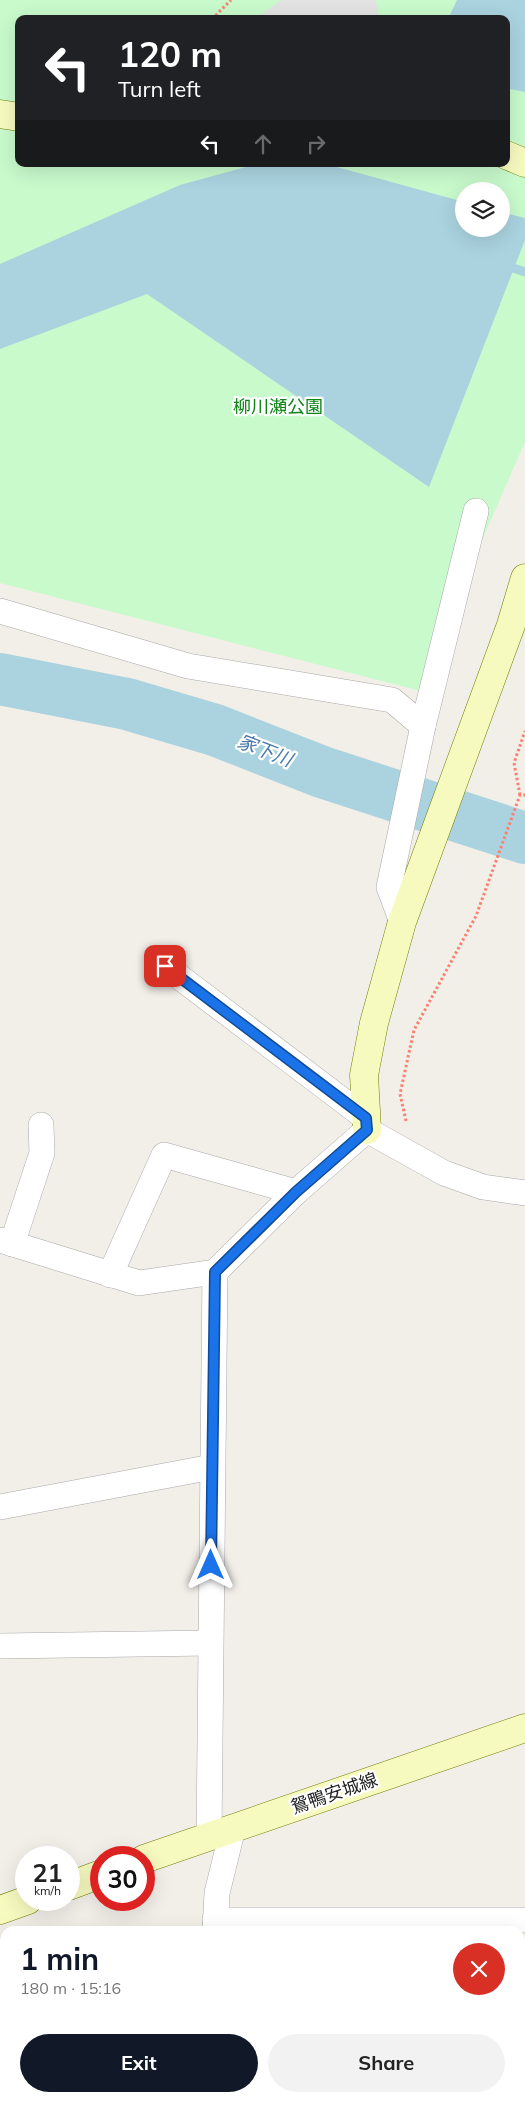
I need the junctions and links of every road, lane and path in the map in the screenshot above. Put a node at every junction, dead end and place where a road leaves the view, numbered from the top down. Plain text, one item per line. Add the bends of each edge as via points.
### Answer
1 (231, 0) edge
2 (216, 15) edge
3 (0, 114) edge
4 (15, 116) edge
5 (510, 157) edge
6 (525, 163) edge
7 (476, 511) dead end
8 (525, 578) edge
9 (0, 611) edge
10 (423, 726) junction
11 (525, 731) edge
12 (520, 795) junction
13 (525, 795) edge
14 (402, 922) junction
15 (165, 966) dead end
16 (367, 1124) junction
17 (41, 1125) dead end
18 (414, 1158) junction
19 (296, 1192) junction
20 (525, 1193) edge
21 (6, 1242) edge
22 (215, 1272) junction
23 (110, 1275) junction
24 (212, 1467) junction
25 (0, 1507) edge
26 (210, 1643) junction
27 (0, 1646) edge
28 (525, 1728) edge
29 (221, 1832) junction
30 (155, 1855) edge
31 (15, 1905) edge
32 (0, 1910) edge
33 (525, 1920) edge
34 (215, 1926) edge
35 (295, 1926) edge

1 - 2 path
3 - 4 street
5 - 6 street
7 - 10 street
8 - 14 street via 511,625
9 - 10 street via 188,666 392,700
10 - 14 street via 389,887
11 - 12 path via 514,763
12 - 13 path
12 - 18 path via 476,916 414,1030 400,1094
14 - 16 street via 374,1023 364,1075
15 - 16 street
16 - 18 street
16 - 19 street
17 - 21 street via 42,1153
18 - 20 street via 483,1187
19 - 22 street
19 - 23 street via 164,1155
21 - 23 street
22 - 23 street via 139,1283
22 - 24 street
24 - 25 street
24 - 26 street
26 - 27 street
26 - 29 street
28 - 29 street, 鴛鴨安城線
29 - 30 street, 鴛鴨安城線
29 - 34 street
31 - 32 street
33 - 35 street
34 - 35 street

